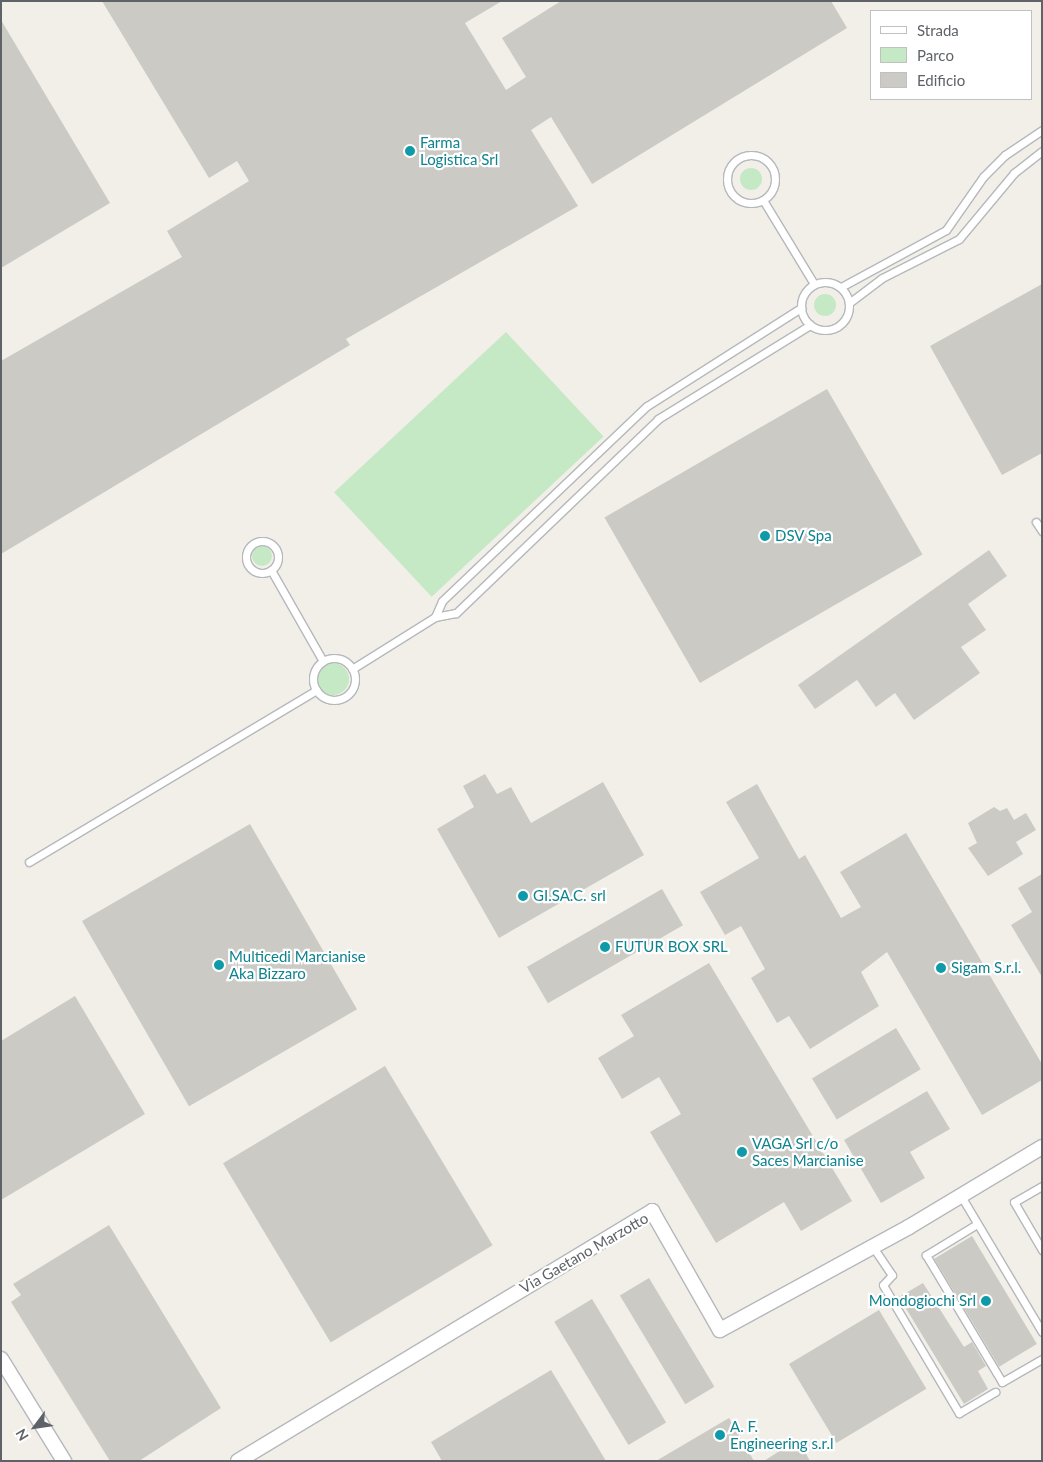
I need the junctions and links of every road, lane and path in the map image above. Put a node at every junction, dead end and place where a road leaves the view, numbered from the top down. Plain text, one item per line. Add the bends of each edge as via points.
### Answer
1 (1042, 130) edge
2 (1042, 151) edge
3 (763, 200) junction
4 (814, 284) junction
5 (841, 287) junction
6 (850, 303) junction
7 (801, 308) junction
8 (810, 324) junction
9 (1036, 522) dead end
10 (1042, 531) edge
11 (271, 570) junction
12 (435, 617) junction
13 (323, 661) junction
14 (352, 669) junction
15 (316, 690) junction
16 (28, 862) dead end
17 (1042, 1147) edge
18 (1042, 1186) edge
19 (961, 1196) junction
20 (978, 1224) junction
21 (873, 1247) junction
22 (1042, 1250) edge
23 (1042, 1332) edge
24 (1, 1358) edge
25 (1042, 1359) edge
26 (996, 1392) dead end
27 (64, 1461) edge
28 (238, 1461) edge

1 - 5 lane via 1005,155 983,177 946,230
2 - 6 lane via 1014,173 959,239 882,278
3 - 3 lane via 774,188 770,164 756,155 740,157 729,168 730,190 748,203
3 - 4 lane
4 - 5 lane via 828,282
4 - 7 lane via 804,294
5 - 6 lane
6 - 8 lane via 846,319 833,329
7 - 8 lane
7 - 12 lane via 647,406 442,601
8 - 12 lane via 658,419 456,613
9 - 10 lane
11 - 11 lane via 277,561 276,551 265,541 255,542 246,554 248,564 261,572
11 - 13 lane
12 - 14 lane
13 - 14 lane via 342,660
13 - 15 lane via 313,677
14 - 15 lane via 354,683 346,696 333,700
15 - 16 lane
17 - 19 street, Via Gaetano Marzotto
18 - 22 lane via 1014,1202
19 - 20 lane
19 - 21 street, Via Gaetano Marzotto
20 - 23 lane
20 - 25 lane via 926,1255 1002,1382
21 - 26 lane via 892,1274 883,1285 959,1413
21 - 28 street, Via Gaetano Marzotto via 720,1330 652,1211
24 - 27 street

